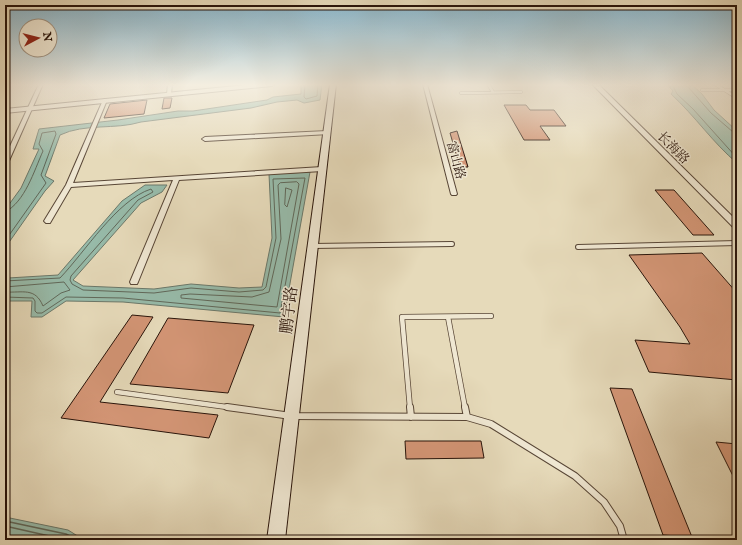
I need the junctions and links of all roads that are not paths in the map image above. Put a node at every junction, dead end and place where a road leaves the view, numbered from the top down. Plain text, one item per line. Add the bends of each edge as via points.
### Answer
1 (18, 109) edge
2 (28, 109) edge
3 (101, 109) edge
4 (330, 109) edge
5 (432, 109) edge
6 (620, 109) edge
7 (5, 111) edge
8 (327, 133) junction
9 (205, 139) dead end
10 (5, 163) edge
11 (322, 169) junction
12 (177, 178) junction
13 (69, 185) junction
14 (454, 194) dead end
15 (48, 221) dead end
16 (737, 226) edge
17 (737, 243) edge
18 (452, 244) dead end
19 (313, 246) junction
20 (578, 247) dead end
21 (134, 282) dead end
22 (448, 316) junction
23 (491, 316) dead end
24 (117, 392) dead end
25 (291, 416) junction
26 (411, 417) junction
27 (467, 417) junction
28 (276, 540) edge
29 (624, 540) edge

1 - 7 street
2 - 10 street
3 - 13 street
4 - 8 main road, 鹏宇路
5 - 14 street, 富山路
6 - 16 street, 长海路
8 - 9 street
8 - 11 main road, 鹏宇路
11 - 12 street
11 - 19 main road, 鹏宇路
12 - 13 street
12 - 21 street
13 - 15 street
17 - 20 lane
18 - 19 lane
19 - 25 main road, 鹏宇路
22 - 23 lane
22 - 26 lane via 402,317
22 - 27 lane
24 - 25 lane
25 - 26 lane
25 - 28 main road, 鹏宇路
26 - 27 lane
27 - 29 lane via 491,424 575,476 604,502 620,526

